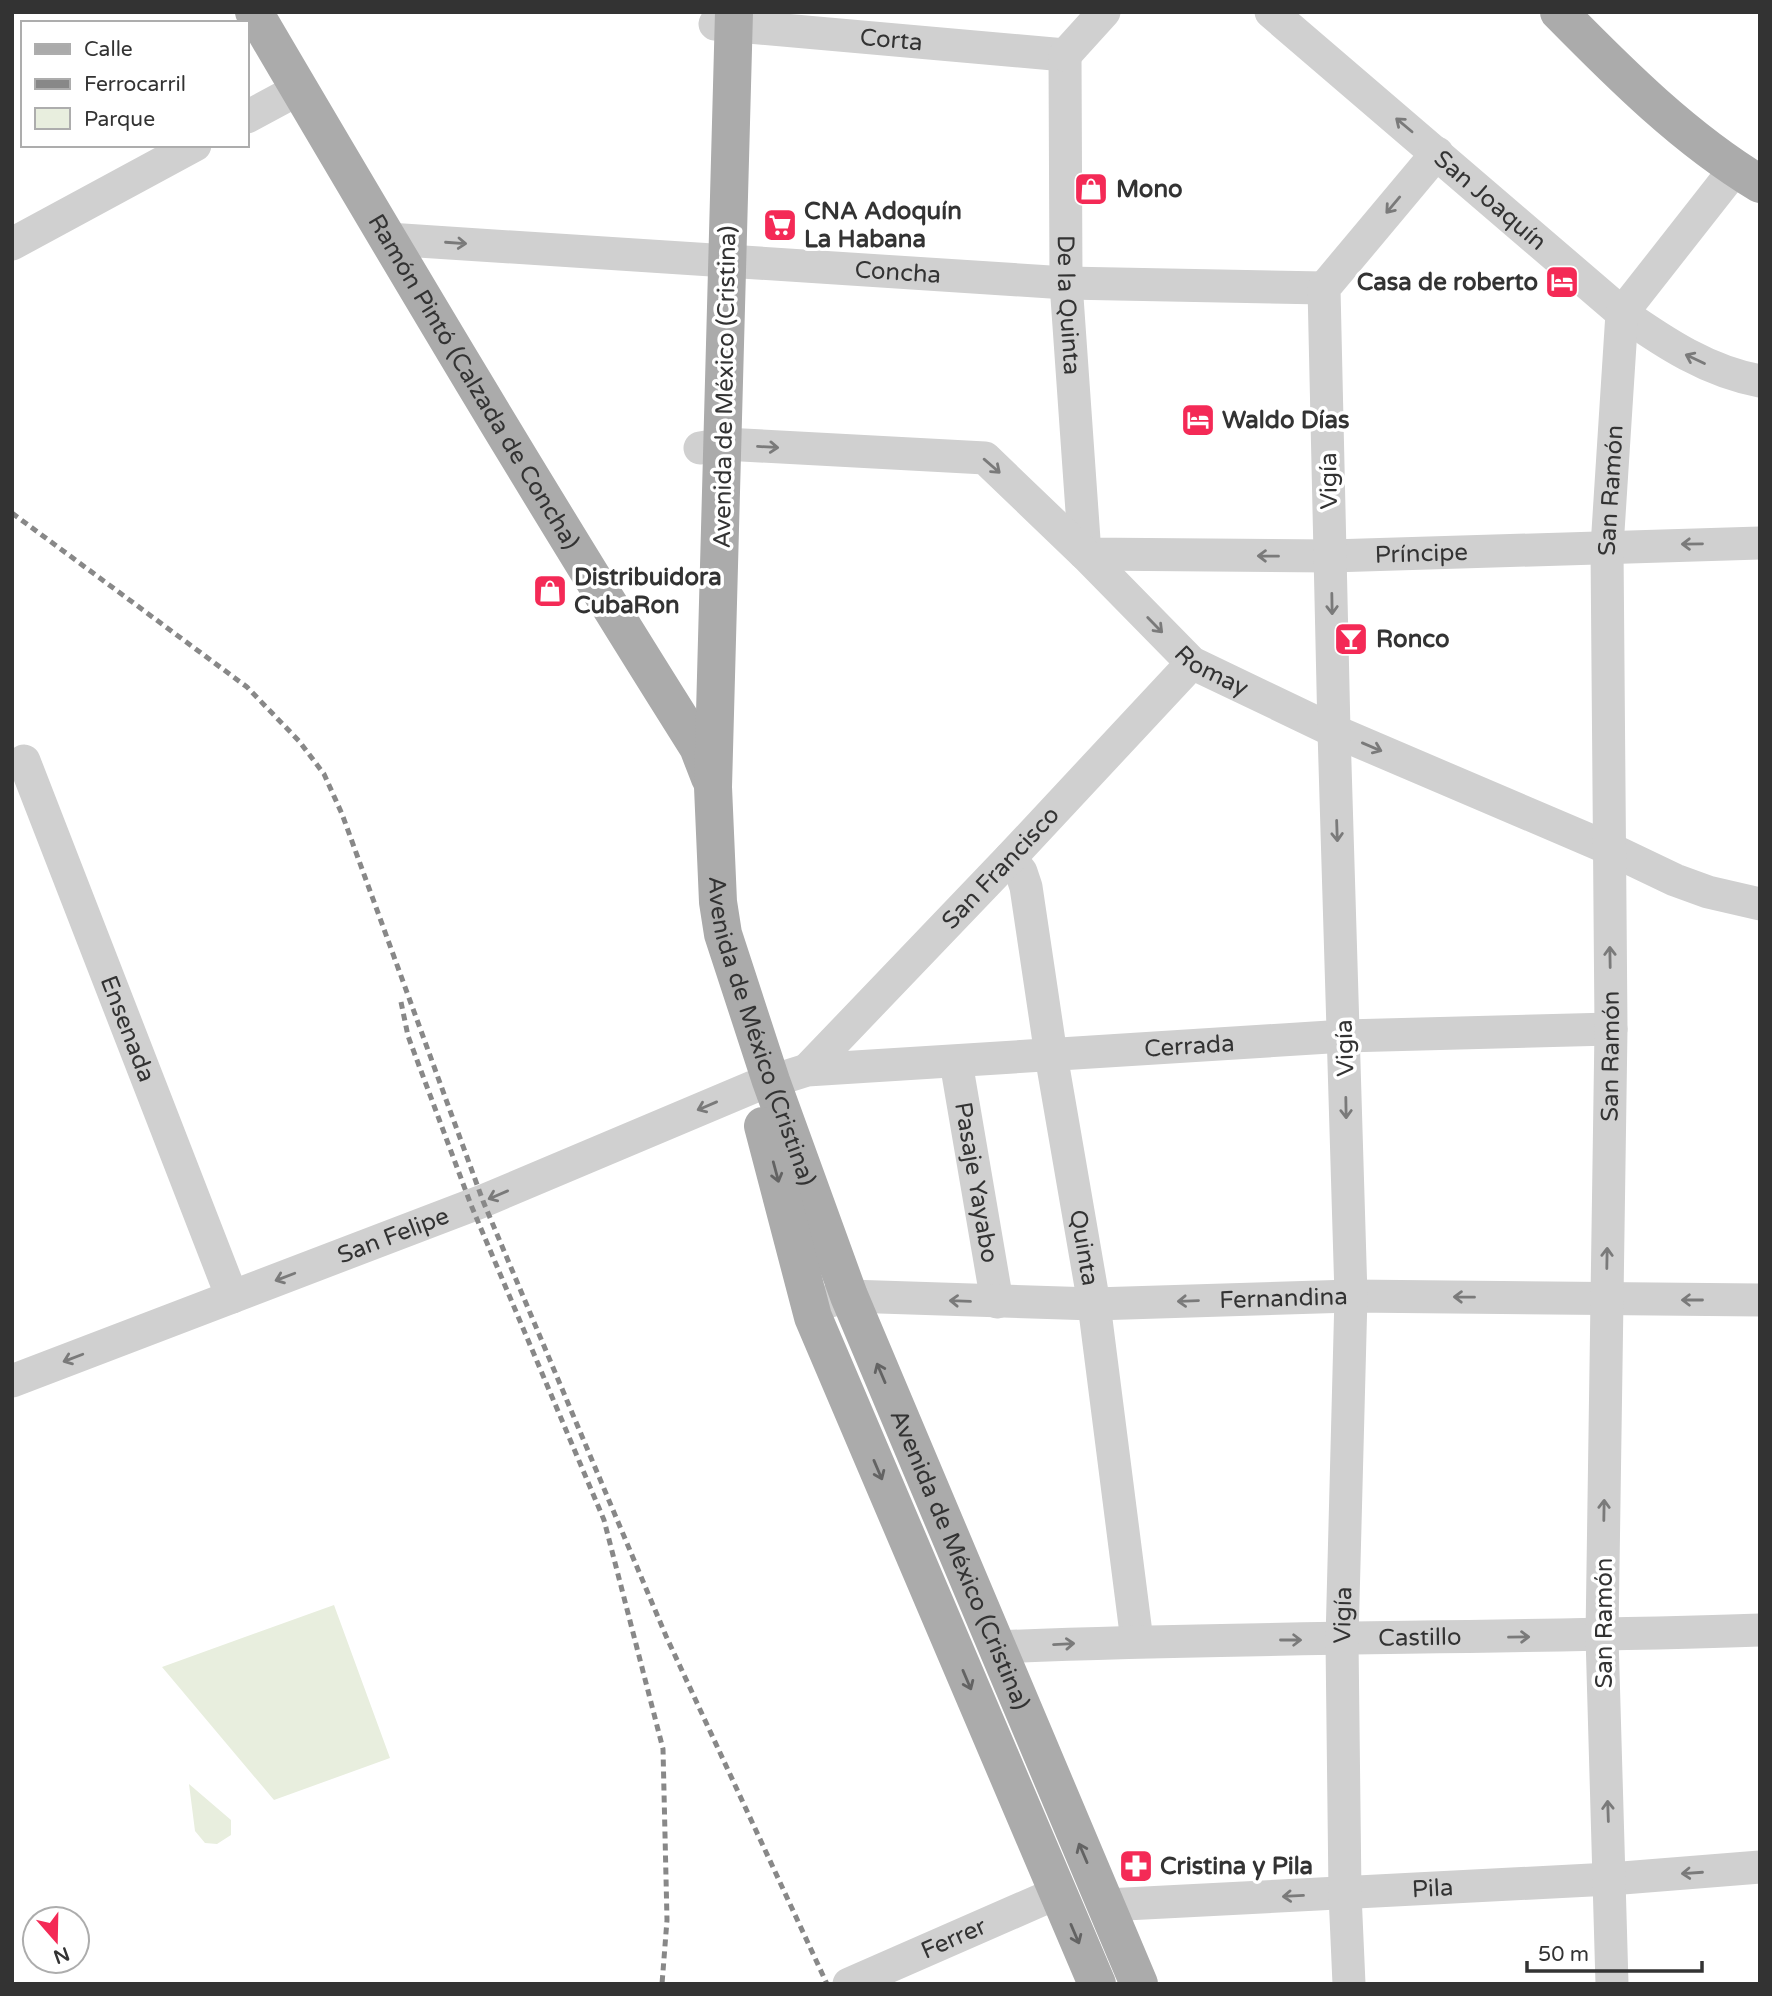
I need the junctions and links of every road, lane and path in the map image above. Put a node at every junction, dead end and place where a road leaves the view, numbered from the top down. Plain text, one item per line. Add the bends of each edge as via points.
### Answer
1 (254, 12) edge
2 (1104, 12) edge
3 (1271, 12) edge
4 (1559, 12) edge
5 (724, 18) edge
6 (1065, 55) junction
7 (299, 89) junction
8 (248, 116) edge
9 (191, 147) edge
10 (1437, 153) junction
11 (1748, 177) edge
12 (388, 239) junction
13 (12, 244) edge
14 (715, 260) junction
15 (1066, 283) junction
16 (1324, 288) junction
17 (1622, 313) junction
18 (1760, 381) edge
19 (712, 446) junction
20 (1760, 543) edge
21 (1607, 547) junction
22 (1085, 554) junction
23 (1331, 556) junction
24 (1192, 663) junction
25 (1334, 731) junction
26 (698, 747) junction
27 (24, 761) dead end
28 (713, 787) junction
29 (1608, 848) junction
30 (1010, 859) junction
31 (1760, 904) edge
32 (1611, 1030) junction
33 (1345, 1037) junction
34 (1051, 1055) junction
35 (956, 1062) junction
36 (807, 1070) junction
37 (762, 1084) junction
38 (849, 1296) junction
39 (1351, 1296) junction
40 (232, 1297) junction
41 (1606, 1299) junction
42 (1760, 1300) edge
43 (998, 1302) junction
44 (1094, 1304) junction
45 (811, 1306) junction
46 (12, 1381) edge
47 (1760, 1630) edge
48 (1602, 1636) junction
49 (1342, 1640) junction
50 (1137, 1641) junction
51 (995, 1647) junction
52 (1760, 1867) edge
53 (1610, 1879) junction
54 (1057, 1893) junction
55 (1345, 1894) junction
56 (1106, 1905) junction
57 (849, 1984) edge
58 (1097, 1984) edge
59 (1139, 1984) edge
60 (1349, 1984) edge
61 (1612, 1984) edge

1 - 7 main road, Ramón Pintó (Calzada de Concha)
2 - 6 street
10 -> 3 street, San Joaquín
4 - 11 main road via 1614,67
5 - 6 street, Corta
5 - 14 main road, Avenida de México (Cristina)
6 - 15 street, De la Quinta
7 - 8 street
7 - 12 main road, Ramón Pintó (Calzada de Concha)
9 - 13 street
10 -> 16 street
10 - 17 street, San Joaquín
11 - 17 street
12 -> 14 street, Concha
12 - 26 main road, Ramón Pintó (Calzada de Concha)
14 - 15 street, Concha
14 - 19 main road, Avenida de México (Cristina)
15 - 16 street, Concha
15 - 22 street, De la Quinta
16 - 23 street, Vigía
18 -> 17 street, San Joaquín via 1691,358
17 - 21 street, San Ramón
19 -> 22 street, Romay via 985,458
19 - 26 main road, Avenida de México (Cristina)
19 - 28 main road, Avenida de México (Cristina)
20 -> 21 street, Príncipe
21 - 23 street, Príncipe
21 - 29 street, San Ramón
23 -> 22 street, Príncipe
22 -> 24 street, Romay
23 -> 25 street, Vigía
24 - 25 street, Romay
24 - 30 street, San Francisco
25 -> 29 street, Romay
25 -> 33 street, Vigía
26 - 28 main road, Ramón Pintó (Calzada de Concha)
26 - 37 main road, Avenida de México (Cristina) via 701,907 707,939
27 - 40 street, Ensenada
28 - 37 main road, Avenida de México (Cristina) via 723,934
29 - 31 street, Romay via 1675,880
32 -> 29 street, San Ramón
30 - 34 street, Quinta via 1026,887
30 - 36 street, San Francisco
32 - 33 street, Cerrada
41 -> 32 street, San Ramón
33 - 34 street, Cerrada
33 -> 39 street, Vigía
34 - 35 street, Cerrada
34 - 44 street, Quinta
35 - 36 street, Cerrada
35 - 43 street, Pasaje Yayabo
36 - 37 street, Cerrada
37 - 38 main road, Avenida de México (Cristina)
37 -> 40 street, San Felipe via 482,1201
37 -> 45 main road, Avenida de México (Cristina)
43 -> 38 street, Fernandina
38 - 45 street, Fernandina
51 -> 38 main road, Avenida de México (Cristina)
41 -> 39 street, Fernandina
39 -> 44 street, Fernandina
39 - 49 street, Vigía
40 -> 46 street, San Felipe
42 -> 41 street, Fernandina
48 -> 41 street, San Ramón
43 - 44 street, Fernandina
44 - 50 street, Quinta
45 -> 54 main road, Avenida de México (Cristina)
47 - 48 street, Castillo
49 -> 48 street, Castillo
53 -> 48 street, San Ramón
50 -> 49 street, Castillo
49 - 55 street, Vigía
51 -> 50 street, Castillo
56 -> 51 main road, Avenida de México (Cristina)
52 -> 53 street, Pila
53 - 55 street, Pila
53 - 61 street, San Ramón
54 - 57 street, Ferrer
54 -> 58 main road, Avenida de México (Cristina)
55 -> 56 street, Pila
55 - 60 street, Vigía
56 - 59 main road, Avenida de México (Cristina)

